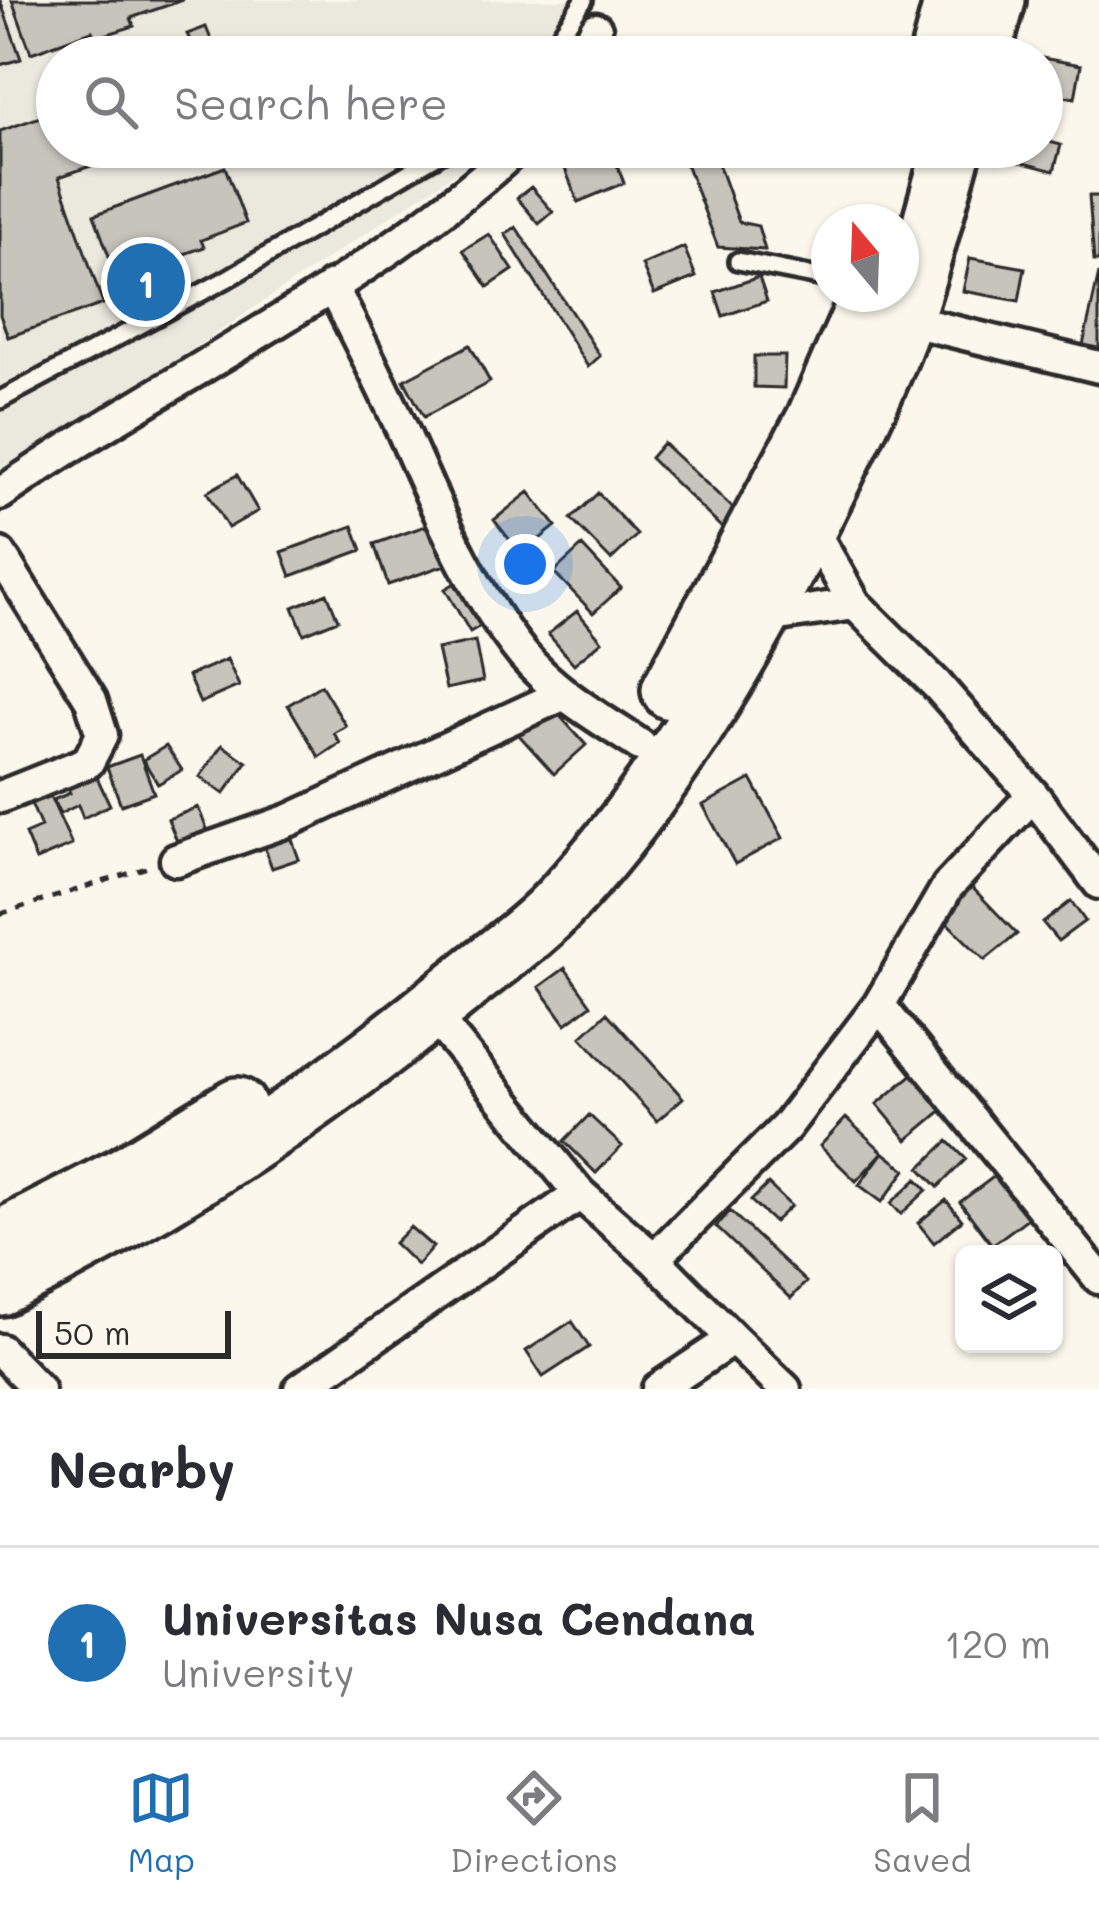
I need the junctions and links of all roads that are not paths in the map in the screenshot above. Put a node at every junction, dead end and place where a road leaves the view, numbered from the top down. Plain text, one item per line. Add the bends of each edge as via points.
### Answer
1 (954, 0) edge
2 (996, 0) edge
3 (590, 14) edge
4 (567, 36) edge
5 (945, 36) edge
6 (986, 36) edge
7 (416, 168) edge
8 (490, 168) edge
9 (913, 168) edge
10 (940, 168) edge
11 (909, 204) edge
12 (916, 204) edge
13 (738, 261) dead end
14 (811, 274) edge
15 (332, 286) junction
16 (883, 312) edge
17 (886, 312) edge
18 (908, 312) edge
19 (1099, 368) edge
20 (0, 400) edge
21 (0, 494) edge
22 (809, 524) junction
23 (0, 554) edge
24 (856, 604) junction
25 (758, 618) junction
26 (564, 694) junction
27 (640, 745) junction
28 (1033, 795) junction
29 (0, 796) edge
30 (176, 860) road end
31 (1099, 883) edge
32 (879, 1005) junction
33 (430, 1011) junction
34 (580, 1194) junction
35 (0, 1240) edge
36 (654, 1259) junction
37 (1099, 1278) edge
38 (0, 1286) edge
39 (733, 1339) junction
40 (0, 1350) edge
41 (38, 1389) edge
42 (300, 1389) edge
43 (658, 1389) edge
44 (784, 1389) edge

1 - 5 highway
2 - 6 highway
3 - 4 lane
7 - 20 lane
8 - 15 street
9 - 11 highway
10 - 12 highway
13 - 14 lane
15 - 21 street
15 - 26 street via 488,603
16 - 27 highway via 815,421
17 - 22 highway via 877,384
18 - 19 street
22 - 24 street
22 - 25 highway
23 - 29 street via 91,700 102,735 88,762
24 - 25 street
24 - 28 street
25 - 33 highway via 619,833 562,901
26 - 27 street
26 - 30 street via 290,820
27 - 35 highway via 532,878 392,998 249,1100
28 - 31 street
28 - 32 street via 948,886
32 - 36 street via 786,1127
32 - 37 street
33 - 34 street
33 - 38 highway via 175,1193
34 - 36 street
34 - 42 street
36 - 39 street
39 - 43 street
39 - 44 street
40 - 41 street

